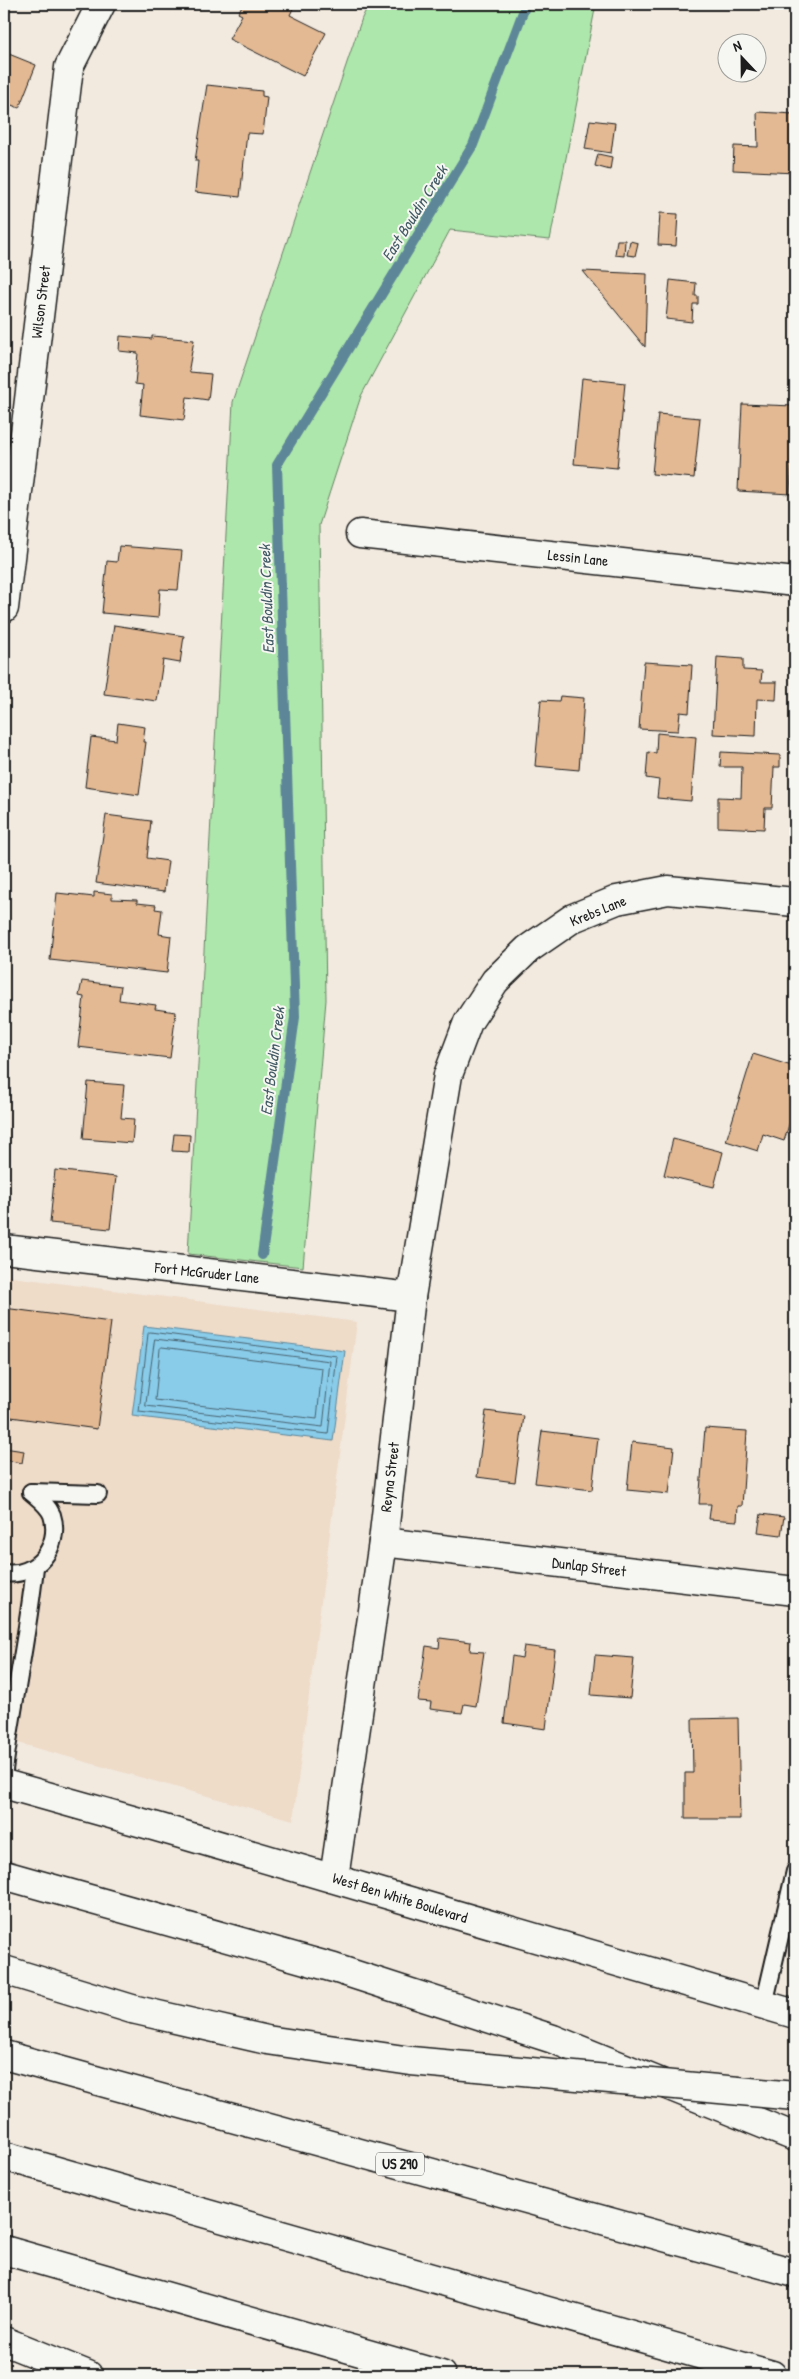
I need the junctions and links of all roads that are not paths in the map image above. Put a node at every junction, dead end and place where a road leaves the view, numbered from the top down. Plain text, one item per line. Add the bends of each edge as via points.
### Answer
1 (101, 4) edge
2 (13, 465) edge
3 (360, 534) dead end
4 (795, 582) edge
5 (4, 608) edge
6 (795, 902) edge
7 (448, 1075) joint
8 (4, 1250) edge
9 (411, 1297) junction
10 (98, 1494) dead end
11 (383, 1542) junction
12 (35, 1567) junction
13 (4, 1573) edge
14 (795, 1591) edge
15 (4, 1770) edge
16 (4, 1784) edge
17 (795, 1871) edge
18 (4, 1875) edge
19 (334, 1878) junction
20 (4, 1970) edge
21 (764, 2005) junction
22 (795, 2014) edge
23 (4, 2055) edge
24 (795, 2096) edge
25 (795, 2137) edge
26 (4, 2156) edge
27 (4, 2250) edge
28 (795, 2274) edge
29 (4, 2341) edge
30 (88, 2375) edge
31 (442, 2375) edge
32 (772, 2375) edge

1 - 2 main road, Wilson Street via 69,67
2 - 5 main road, Wilson Street
3 - 4 main road, Lessin Lane
6 - 7 main road, Krebs Lane via 668,890 617,900 573,918 528,949 496,981 468,1022
7 - 9 main road, Reyna Street
8 - 9 main road, Fort McGruder Lane
9 - 11 main road, Reyna Street
10 - 12 lane via 31,1492 51,1514 54,1528 46,1556
11 - 14 main road, Dunlap Street
11 - 19 main road, Reyna Street
12 - 13 lane
12 - 15 lane
16 - 19 main road, West Ben White Boulevard
17 - 21 lane
18 - 25 main road via 334,1968 553,2040
19 - 21 main road, West Ben White Boulevard
20 - 24 main road, bridge via 132,2009 266,2040 410,2061
21 - 22 main road, West Ben White Boulevard
23 - 28 main road, US 290
26 - 32 main road
27 - 31 main road
29 - 30 main road

